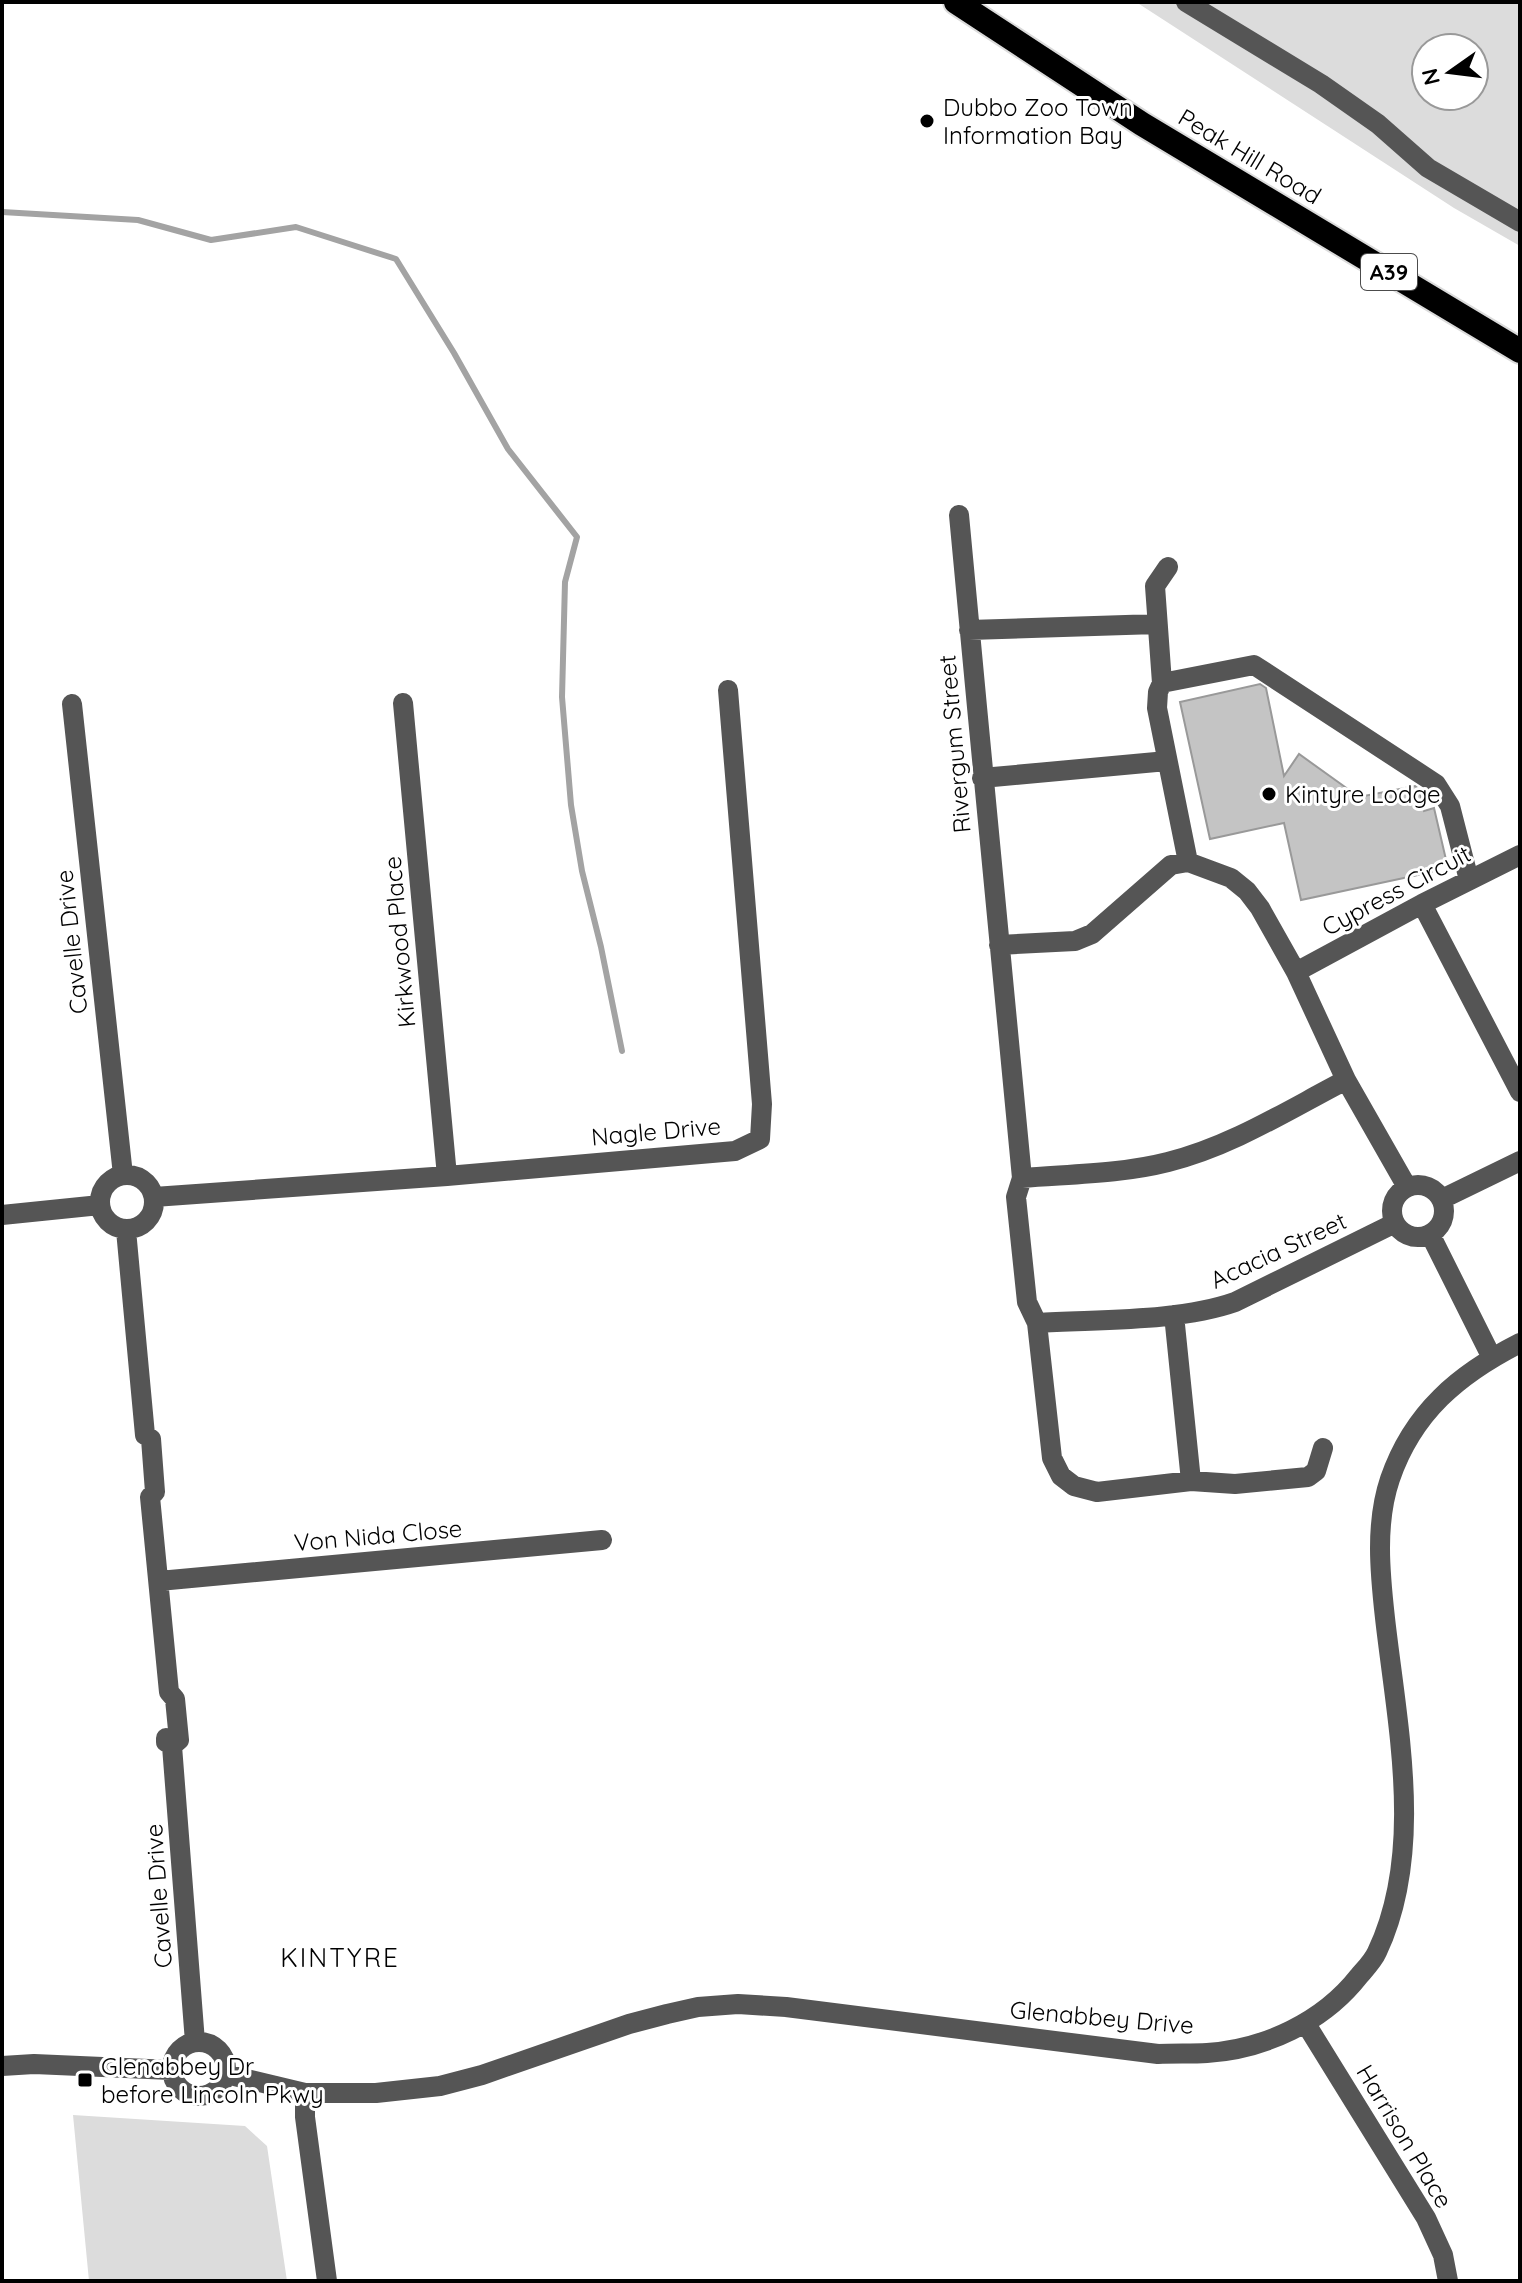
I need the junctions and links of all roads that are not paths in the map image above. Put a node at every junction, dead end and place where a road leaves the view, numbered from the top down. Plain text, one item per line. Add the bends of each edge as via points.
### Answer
1 (956, 2) edge
2 (1186, 2) edge
3 (1520, 222) edge
4 (1520, 351) edge
5 (959, 515) dead end
6 (1168, 567) dead end
7 (1157, 624) junction
8 (969, 630) junction
9 (1162, 683) junction
10 (728, 690) dead end
11 (403, 703) dead end
12 (72, 704) dead end
13 (1167, 761) junction
14 (982, 778) junction
15 (1520, 855) edge
16 (1188, 862) junction
17 (1469, 880) junction
18 (1422, 904) junction
19 (999, 945) junction
20 (1296, 972) junction
21 (1346, 1080) junction
22 (1520, 1092) edge
23 (1520, 1161) edge
24 (123, 1175) junction
25 (447, 1176) junction
26 (1022, 1178) junction
27 (1407, 1187) junction
28 (154, 1197) junction
29 (1442, 1199) junction
30 (100, 1205) junction
31 (2, 1215) edge
32 (1395, 1223) junction
33 (126, 1230) junction
34 (1430, 1234) junction
35 (1174, 1315) junction
36 (1037, 1323) junction
37 (1520, 1343) edge
38 (1492, 1358) junction
39 (1323, 1448) dead end
40 (1191, 1481) junction
41 (602, 1540) dead end
42 (159, 1581) junction
43 (1306, 2024) junction
44 (195, 2042) junction
45 (2, 2066) edge
46 (171, 2070) junction
47 (226, 2074) junction
48 (305, 2093) junction
49 (327, 2281) edge
50 (1448, 2281) edge

1 - 4 highway, Peak Hill Road / A39 via 1142,124
2 - 3 street via 1321,84 1428,168
5 - 8 street, Rivergum Street
6 - 7 street via 1155,586
7 - 8 street
7 - 9 street
8 - 14 street, Rivergum Street
9 - 13 street via 1157,708
9 - 17 street via 1254,665 1436,784 1450,806
10 - 25 street, Nagle Drive via 762,1104 760,1139 735,1151
11 - 25 street, Kirkwood Place
12 - 24 street, Cavelle Drive
13 - 14 street
13 - 16 street
14 - 19 street, Rivergum Street
15 - 17 street, Cypress Circuit
16 - 19 street via 1171,865 1092,934 1075,941
16 - 20 street via 1231,878 1247,891
17 - 18 street, Cypress Circuit
18 - 20 street, Cypress Circuit
18 - 22 street
19 - 26 street, Rivergum Street
20 - 21 street
21 - 26 street via 1228,1142 1170,1161 1128,1170
21 - 27 street
23 - 29 street
24 - 28 street via 146,1183
24 - 30 street via 108,1182
25 - 28 street, Nagle Drive
26 - 36 street, Rivergum Street via 1016,1197 1027,1302
27 - 29 street via 1423,1184
27 - 32 street via 1392,1206
28 - 33 street via 147,1220
29 - 34 street via 1444,1215
30 - 31 street
30 - 33 street via 105,1220
32 - 34 street via 1414,1237
32 - 35 street, Acacia Street via 1235,1302
33 - 42 street, Cavelle Drive via 145,1435 151,1439 155,1492 150,1497
34 - 38 street
35 - 36 street, Acacia Street
35 - 40 street
36 - 40 street, Rivergum Street via 1052,1458 1061,1476 1097,1492
37 - 38 street, Glenabbey Drive
38 - 43 street, Glenabbey Drive via 1452,1385 1414,1427 1390,1480 1381,1527 1381,1577 1405,1844 1395,1904 1376,1955 1344,1995
39 - 40 street, Rivergum Street via 1316,1471 1308,1477 1235,1484
41 - 42 street, Von Nida Close
42 - 44 street, Cavelle Drive via 169,1692 163,1698 166,1742 172,1746
43 - 48 street, Glenabbey Drive via 1257,2044 1208,2053 1158,2054 738,2004 698,2007 629,2024 440,2086
43 - 50 street, Harrison Place via 1426,2218
44 - 46 street via 181,2049
44 - 47 street via 219,2050
45 - 46 street
46 - 47 street via 177,2087 192,2096 217,2090
47 - 48 street, Glenabbey Drive
48 - 49 street

